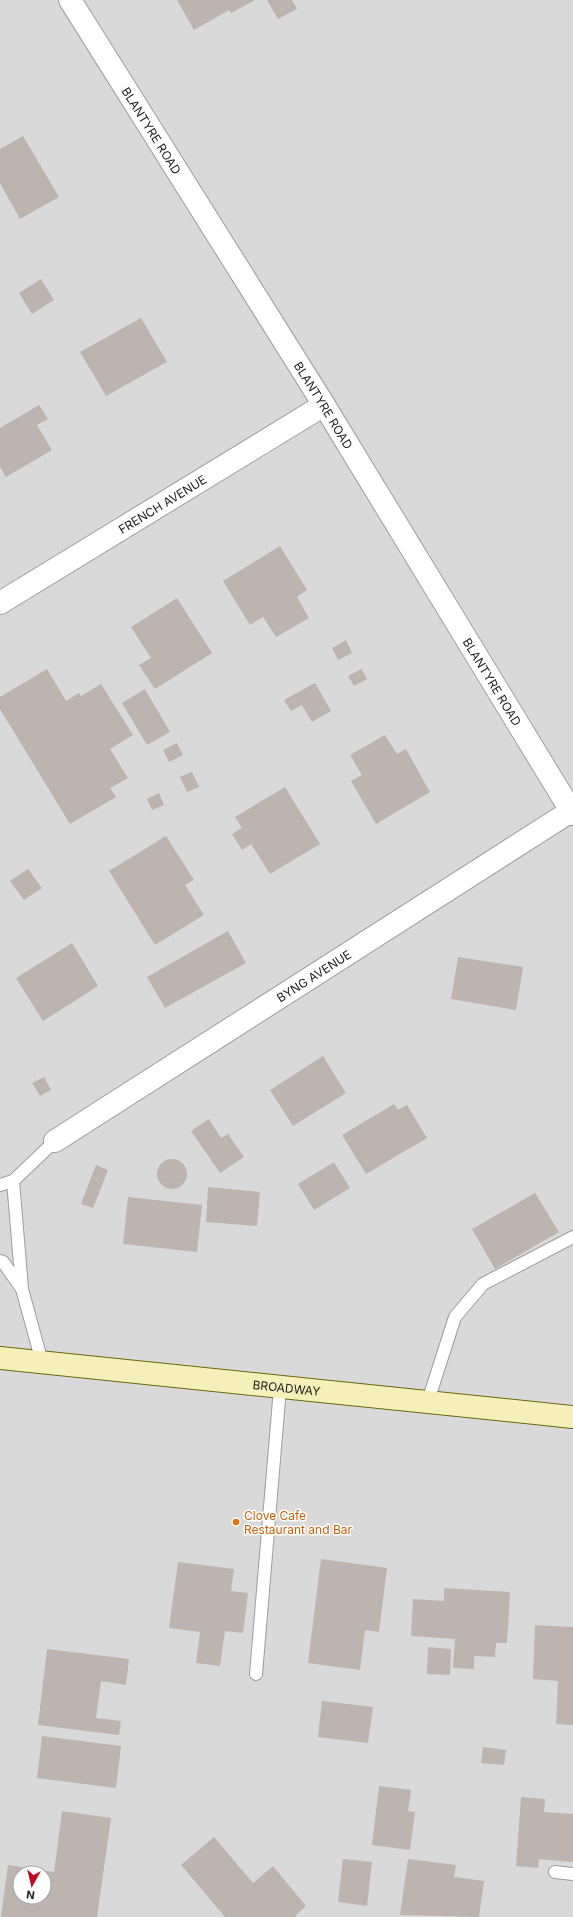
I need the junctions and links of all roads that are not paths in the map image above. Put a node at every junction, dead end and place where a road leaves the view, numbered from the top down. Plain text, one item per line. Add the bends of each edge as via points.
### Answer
1 (70, 0) edge
2 (324, 405) junction
3 (0, 602) edge
4 (572, 812) edge
5 (55, 1141) joint
6 (13, 1181) junction
7 (0, 1185) edge
8 (573, 1237) edge
9 (0, 1261) edge
10 (22, 1289) junction
11 (0, 1358) edge
12 (42, 1362) junction
13 (280, 1388) junction
14 (428, 1401) junction
15 (573, 1417) edge
16 (256, 1674) dead end
17 (555, 1872) dead end
18 (573, 1874) edge

1 - 2 street, BLANTYRE ROAD
2 - 3 street, FRENCH AVENUE
2 - 4 street, BLANTYRE ROAD
4 - 5 street, BYNG AVENUE
5 - 6 lane
6 - 7 lane
6 - 10 lane
8 - 14 lane via 483,1284 455,1317
9 - 10 lane
10 - 12 lane
11 - 12 main road, BROADWAY
12 - 13 main road, BROADWAY
13 - 14 main road, BROADWAY
13 - 16 lane
14 - 15 main road, BROADWAY
17 - 18 lane

